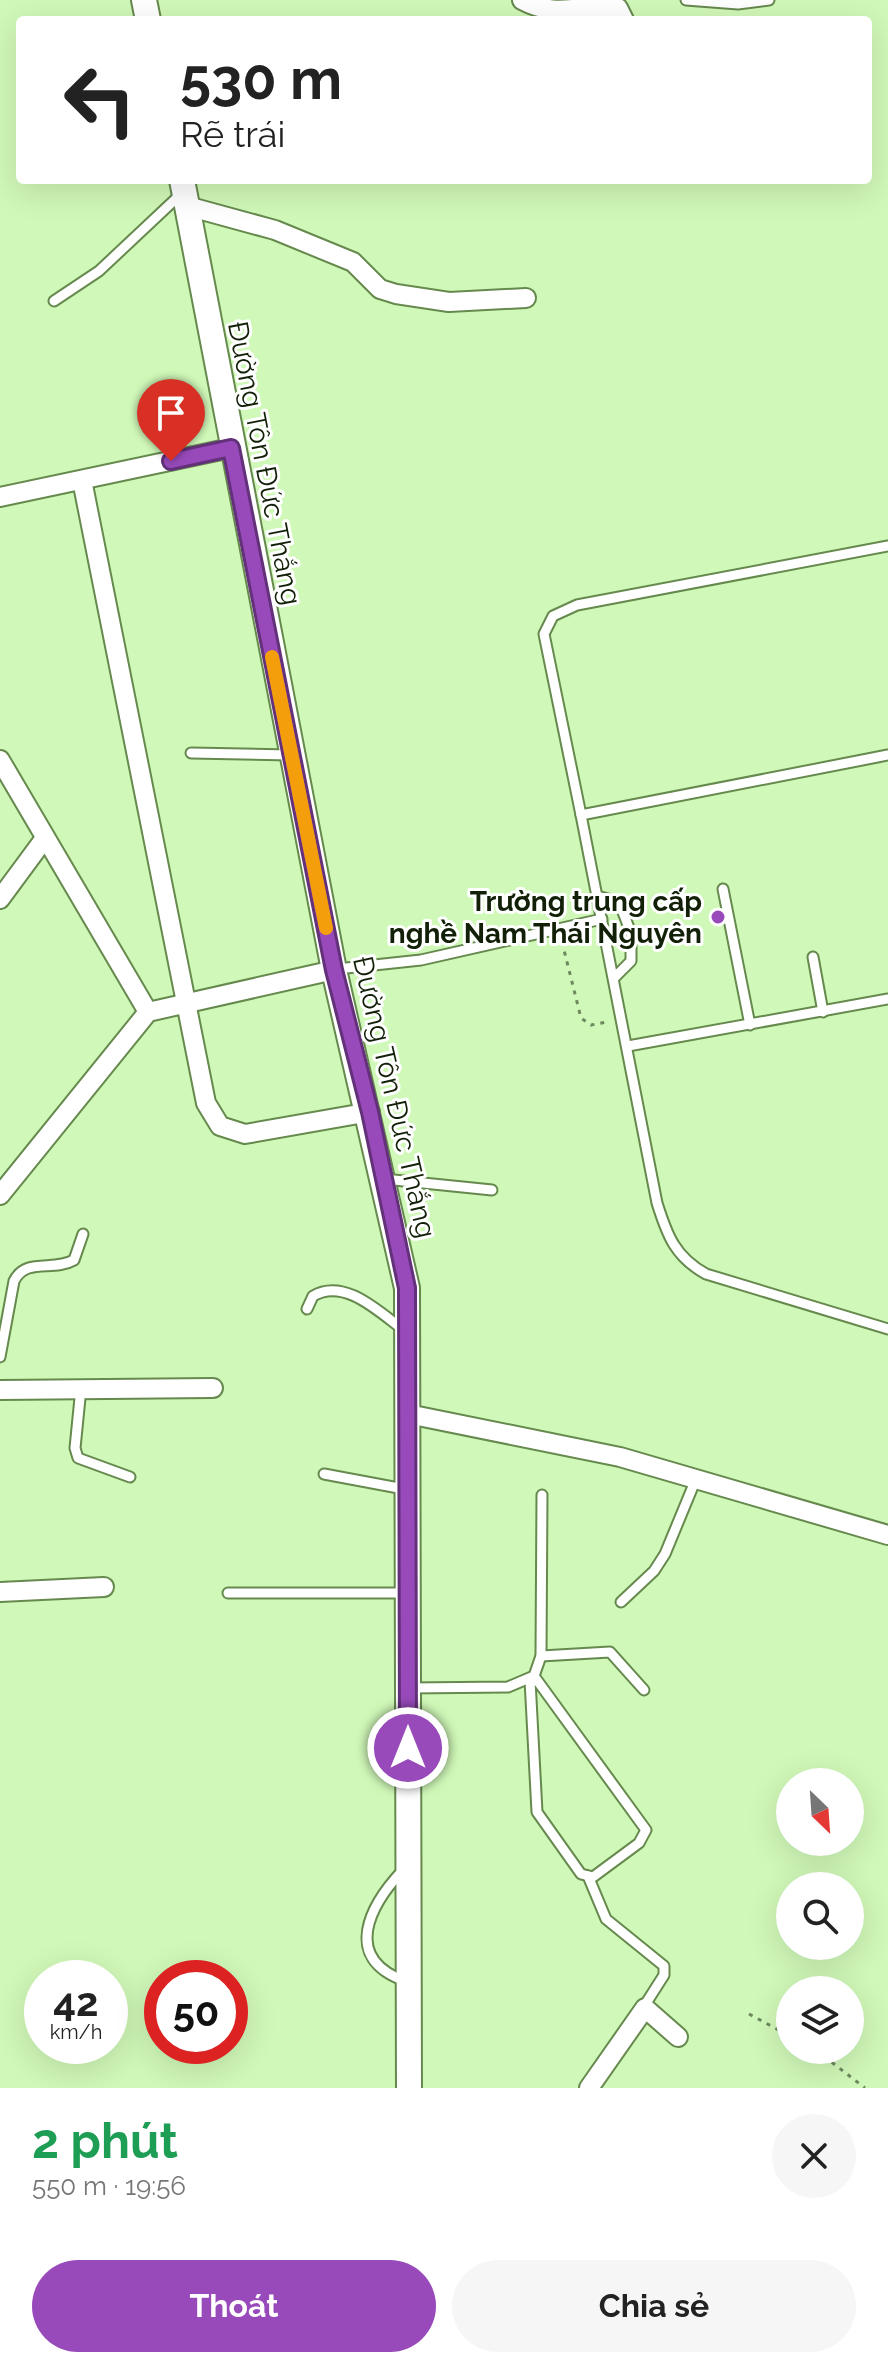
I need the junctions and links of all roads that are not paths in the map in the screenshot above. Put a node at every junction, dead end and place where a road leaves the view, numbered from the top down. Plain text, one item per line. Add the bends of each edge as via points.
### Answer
1 (522, 0) edge
2 (686, 0) edge
3 (769, 0) edge
4 (623, 9) edge
5 (185, 192) edge
6 (526, 298) dead end
7 (54, 301) dead end
8 (231, 448) junction
9 (82, 480) junction
10 (0, 497) edge
11 (888, 546) edge
12 (191, 753) dead end
13 (291, 755) junction
14 (888, 755) edge
15 (0, 760) edge
16 (581, 815) junction
17 (45, 838) junction
18 (723, 889) dead end
19 (597, 896) junction
20 (0, 899) edge
21 (602, 919) junction
22 (813, 957) dead end
23 (334, 970) junction
24 (614, 978) junction
25 (888, 999) edge
26 (183, 1004) junction
27 (148, 1012) junction
28 (823, 1012) junction
29 (750, 1025) junction
30 (628, 1046) junction
31 (370, 1112) junction
32 (384, 1179) junction
33 (492, 1190) dead end
34 (0, 1195) edge
35 (83, 1234) dead end
36 (307, 1309) dead end
37 (888, 1329) edge
38 (407, 1333) junction
39 (0, 1357) edge
40 (81, 1388) junction
41 (213, 1388) dead end
42 (0, 1390) edge
43 (408, 1414) junction
44 (324, 1474) dead end
45 (130, 1477) dead end
46 (696, 1479) junction
47 (408, 1489) junction
48 (542, 1495) dead end
49 (888, 1535) edge
50 (104, 1587) dead end
51 (0, 1592) edge
52 (228, 1593) dead end
53 (408, 1593) junction
54 (621, 1602) dead end
55 (541, 1656) junction
56 (532, 1678) junction
57 (408, 1688) junction
58 (644, 1690) dead end
59 (408, 1865) junction
60 (588, 1876) junction
61 (408, 1982) junction
62 (641, 2011) junction
63 (678, 2037) dead end
64 (409, 2088) edge
65 (589, 2088) edge

1 - 4 street via 566,12
2 - 3 lane
5 - 6 street via 353,262 380,289 396,294 449,302
5 - 7 lane via 99,271
5 - 8 main road, Đường Tôn Đức Thắng
8 - 9 street
8 - 13 main road, Đường Tôn Đức Thắng
9 - 10 street
9 - 26 street
11 - 16 lane via 577,605 553,616 544,634
12 - 13 lane
13 - 23 main road, Đường Tôn Đức Thắng
14 - 16 lane
15 - 17 street
16 - 19 lane
17 - 20 street
17 - 27 street
18 - 29 lane
19 - 21 lane
19 - 24 lane via 619,902 631,933 631,961
21 - 23 lane via 421,960
21 - 24 lane
22 - 28 lane
23 - 26 street
23 - 31 main road, Đường Tôn Đức Thắng
24 - 30 lane
25 - 28 lane
26 - 27 street
26 - 31 street via 206,1103 230,1132 245,1134
27 - 34 street
28 - 29 lane
29 - 30 lane
30 - 37 lane via 657,1203 680,1257 706,1274
31 - 32 main road, Đường Tôn Đức Thắng
32 - 33 lane
32 - 38 main road, Đường Tôn Đức Thắng via 407,1288
35 - 39 lane via 74,1260 58,1267 30,1265 19,1272
36 - 38 lane via 321,1291 347,1294 361,1298
38 - 43 main road, Đường Tôn Đức Thắng
40 - 41 street
40 - 42 street
40 - 45 lane via 78,1458
43 - 46 street via 581,1447
43 - 47 main road, Đường Tôn Đức Thắng
44 - 47 lane
46 - 49 street
46 - 54 lane via 665,1554
47 - 53 main road, Đường Tôn Đức Thắng
48 - 55 lane
50 - 51 street
52 - 53 lane
53 - 57 main road, Đường Tôn Đức Thắng
55 - 56 lane
55 - 58 lane via 610,1652
56 - 57 lane via 508,1687
56 - 60 lane via 537,1812 578,1871
56 - 60 lane via 646,1830 639,1843 602,1873
57 - 59 main road, Đường Tôn Đức Thắng
59 - 61 main road, Đường Tôn Đức Thắng
59 - 61 lane via 372,1907 366,1936 379,1965
60 - 62 lane via 606,1919 664,1966 664,1975
61 - 64 main road, Đường Tôn Đức Thắng
62 - 63 street via 647,2008
62 - 65 street

